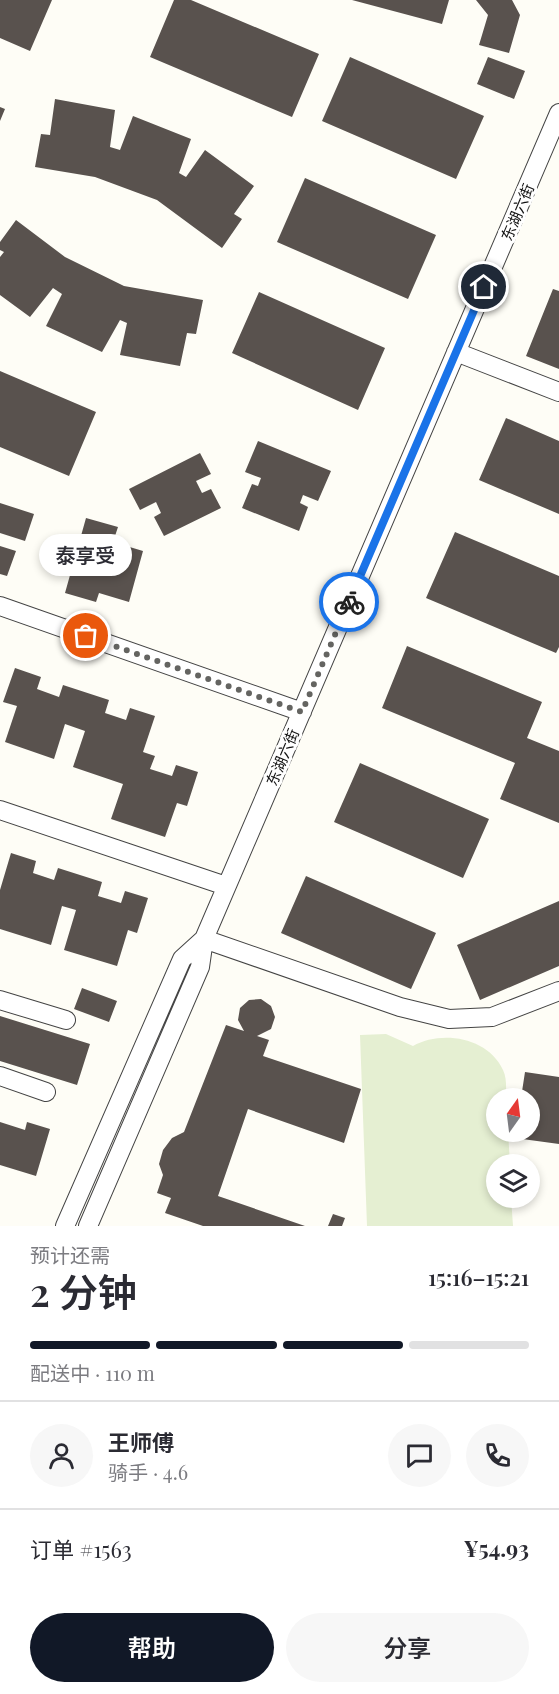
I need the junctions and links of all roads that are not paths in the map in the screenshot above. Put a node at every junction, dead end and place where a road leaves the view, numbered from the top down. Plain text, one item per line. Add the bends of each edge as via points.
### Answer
1 (559, 113) edge
2 (456, 352) junction
3 (559, 392) edge
4 (0, 606) edge
5 (302, 712) junction
6 (0, 810) edge
7 (226, 886) junction
8 (204, 939) junction
9 (559, 991) edge
10 (0, 1000) edge
11 (66, 1020) dead end
12 (0, 1076) edge
13 (46, 1092) dead end
14 (65, 1226) edge
15 (88, 1226) edge

1 - 2 street, 东湖六街
2 - 3 street
2 - 5 street, 东湖六街
4 - 5 street
5 - 7 street, 东湖六街
6 - 7 street
7 - 8 street, 东湖六街
8 - 9 street via 400,1007 449,1019 492,1017
8 - 14 street, 东湖六街 via 182,959
8 - 15 street, 东湖六街 via 200,967
10 - 11 street
12 - 13 street

